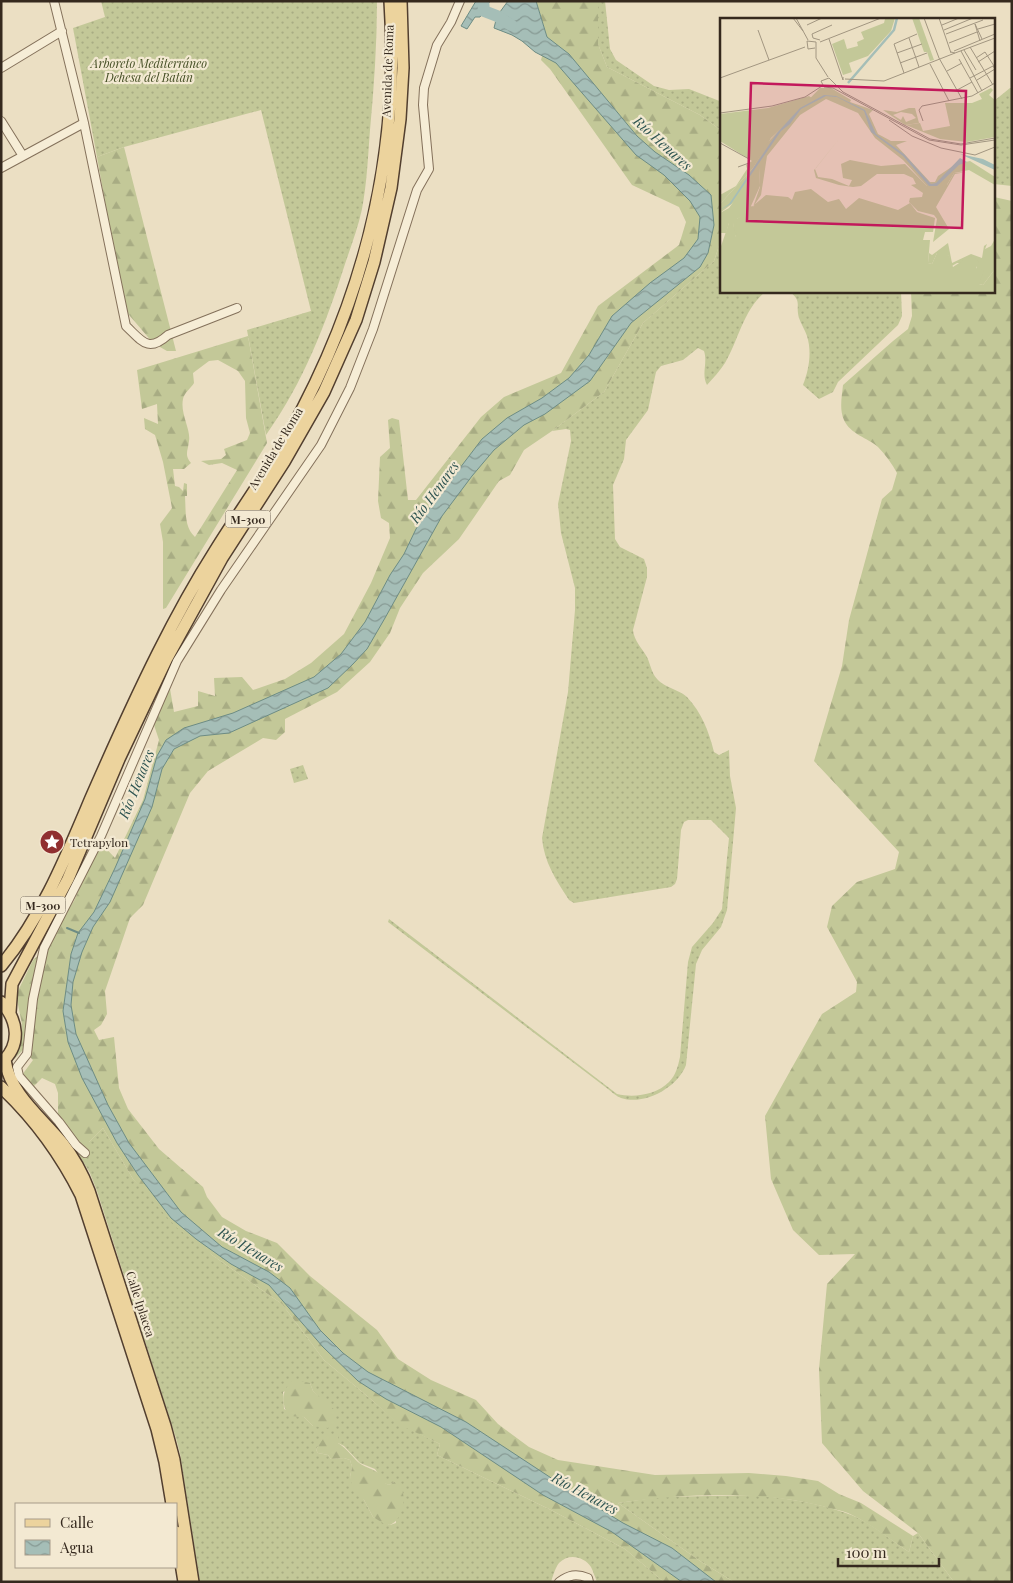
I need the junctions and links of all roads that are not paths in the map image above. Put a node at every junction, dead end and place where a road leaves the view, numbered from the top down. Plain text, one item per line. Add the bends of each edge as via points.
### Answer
1 (54, 1) edge
2 (390, 1) edge
3 (401, 1) edge
4 (460, 1) edge
5 (62, 32) junction
6 (1, 68) edge
7 (1, 121) edge
8 (84, 123) junction
9 (23, 156) junction
10 (1, 168) edge
11 (237, 308) dead end
12 (1, 966) edge
13 (1, 1002) edge
14 (10, 1012) junction
15 (3, 1061) edge
16 (1, 1087) edge
17 (85, 1152) dead end
18 (172, 1503) edge
19 (178, 1544) edge
20 (184, 1582) edge
21 (193, 1582) edge
22 (559, 1582) edge
23 (589, 1582) edge

1 - 5 street
2 - 12 main road, Avenida de Roma / M-300 via 393,68 390,119 380,188 345,316 315,386 280,450 213,553 158,654 44,904
3 - 14 main road, Avenida de Roma / M-300 via 403,68 391,188 374,262 356,320 324,392 284,462 222,558 166,658 68,879 12,984
4 - 17 street via 437,45 424,88 429,169 417,190 373,329 350,388 321,445 176,661 101,836 44,948 32,999 27,1054 18,1067 19,1076
5 - 6 street
5 - 8 street
7 - 9 street
8 - 9 street
8 - 11 street via 126,326 152,345 168,335
9 - 10 street
13 - 14 main road, M-300
14 - 15 main road, M-300 via 16,1037
15 - 21 main road, Calle Iplacea via 17,1090 64,1146 89,1191 165,1426 174,1460
16 - 18 main road, Calle Iplacea via 52,1146 81,1195 157,1429
19 - 20 main road
22 - 23 street via 578,1574 588,1578

